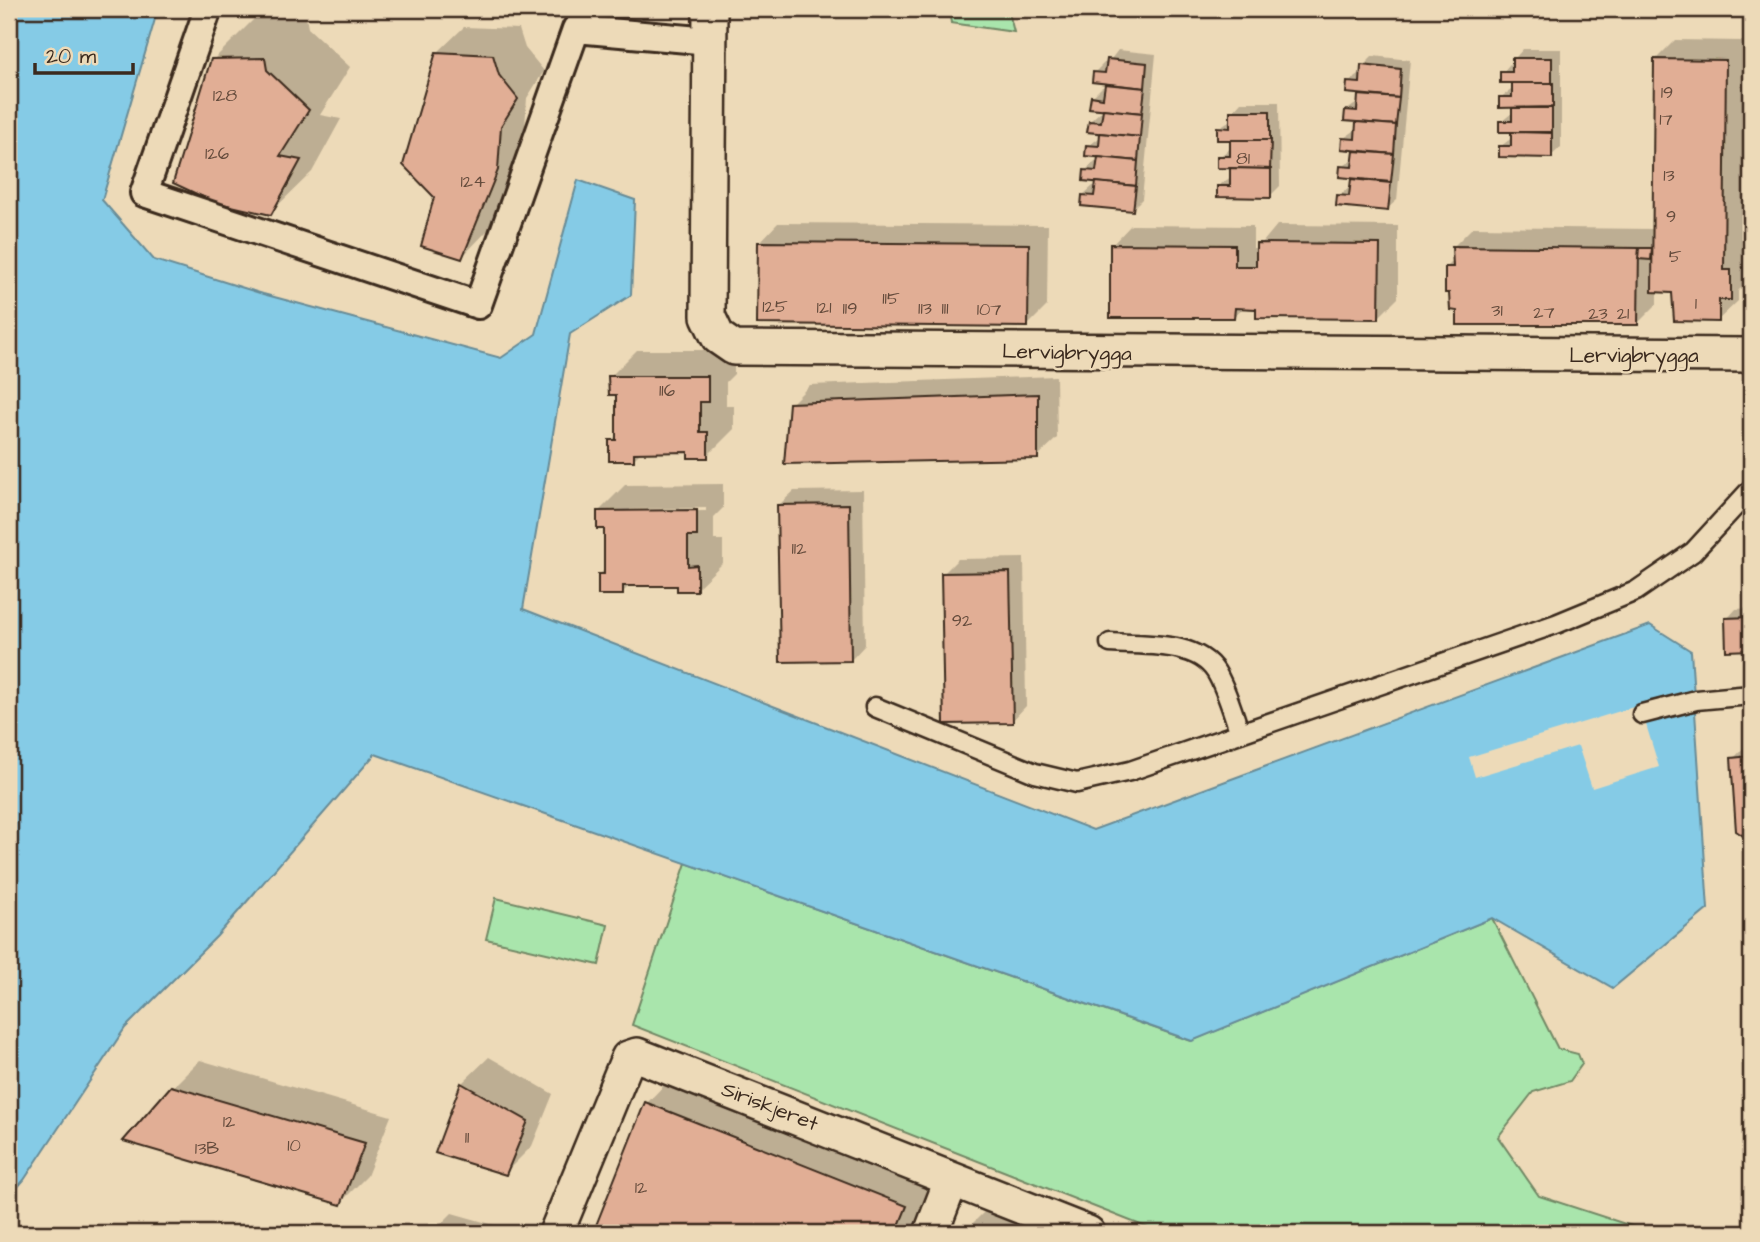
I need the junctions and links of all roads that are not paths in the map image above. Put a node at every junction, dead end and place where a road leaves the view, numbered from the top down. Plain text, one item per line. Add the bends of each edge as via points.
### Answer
1 (208, 9) edge
2 (710, 25) edge
3 (1751, 355) edge
4 (1751, 489) edge
5 (1110, 643) dead end
6 (1751, 695) edge
7 (875, 707) dead end
8 (1643, 714) dead end
9 (1240, 733) junction
10 (951, 1181) junction
11 (556, 1233) edge
12 (930, 1233) edge
13 (1088, 1233) edge

1 - 2 street via 144,193 478,305 576,29
2 - 3 street, Lervigbrygga via 708,316 718,337 734,348
4 - 9 lane via 1693,552 1636,591 1556,624
5 - 9 lane via 1173,648 1206,660 1217,673
6 - 8 lane via 1696,700
7 - 9 lane via 1035,773 1077,783 1130,771
10 - 11 street, Siriskjeret via 799,1117 632,1055
10 - 12 street
10 - 13 street, Siriskjeret

